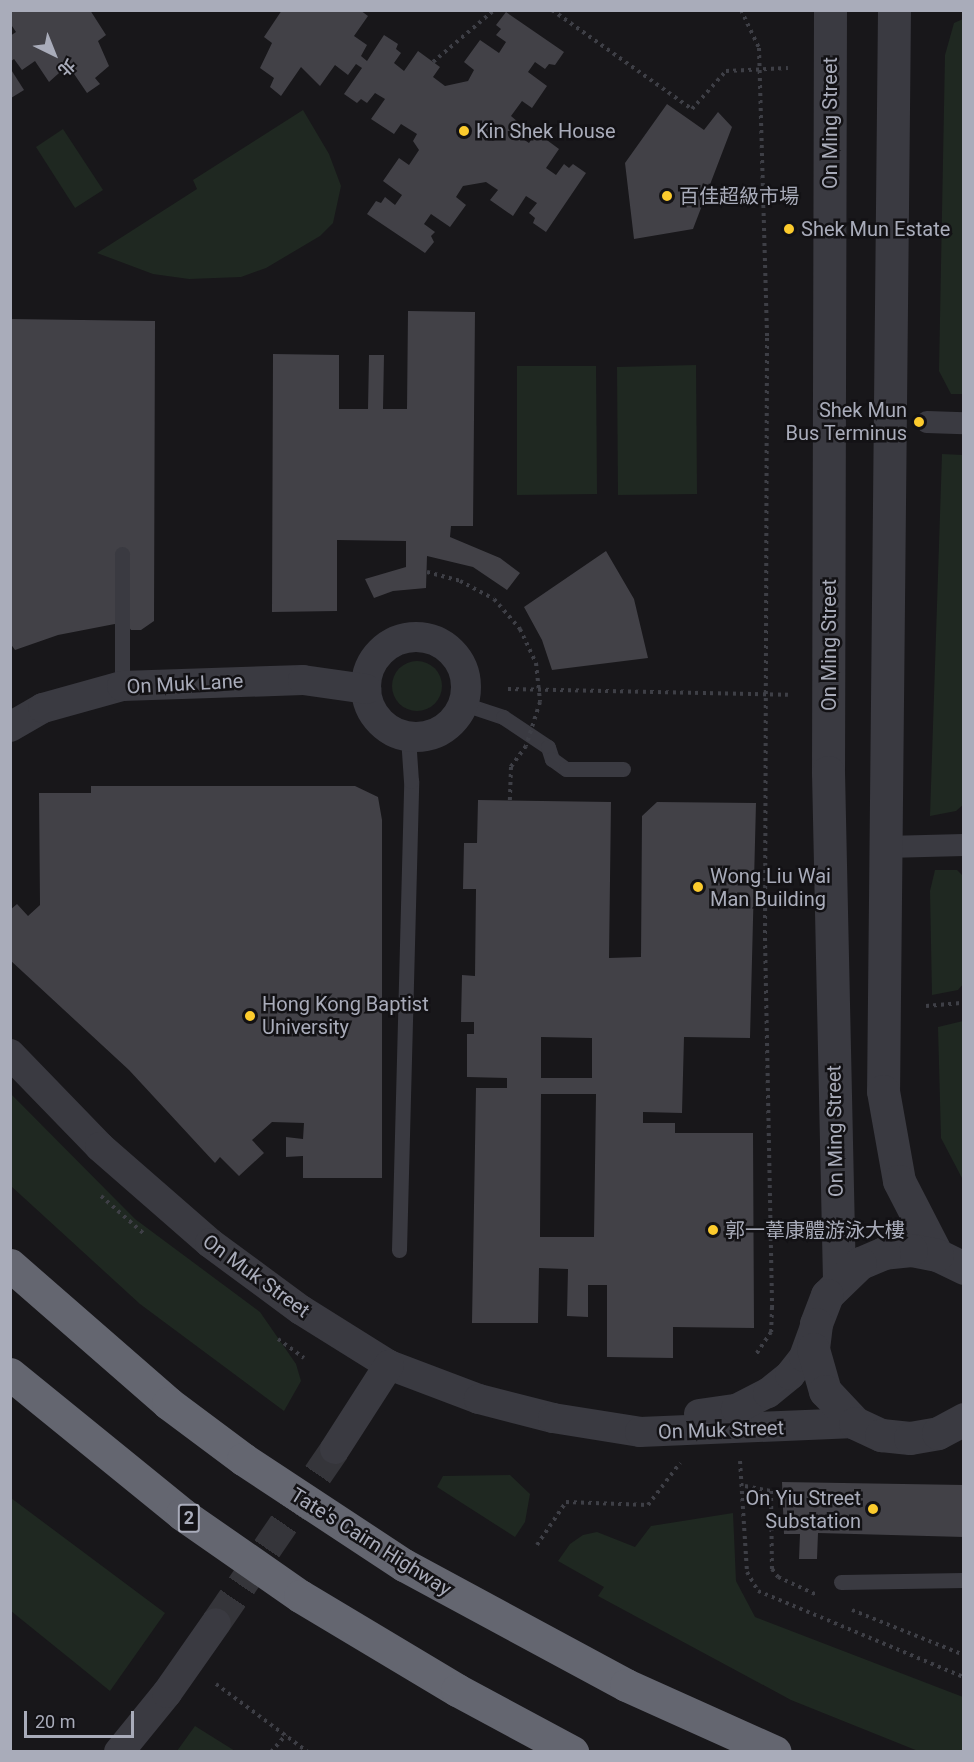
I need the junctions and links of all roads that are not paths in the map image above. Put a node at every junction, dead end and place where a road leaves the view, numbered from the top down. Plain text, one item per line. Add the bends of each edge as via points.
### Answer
1 (830, 10) edge
2 (894, 10) edge
3 (927, 423) dead end
4 (963, 423) edge
5 (122, 554) dead end
6 (122, 686) junction
7 (366, 689) junction
8 (464, 704) junction
9 (10, 726) edge
10 (408, 737) junction
11 (623, 769) dead end
12 (963, 844) edge
13 (886, 847) junction
14 (10, 1054) edge
15 (399, 1250) dead end
16 (950, 1262) edge
17 (10, 1265) edge
18 (839, 1280) junction
19 (816, 1324) junction
20 (389, 1365) junction
21 (10, 1374) edge
22 (553, 1418) junction
23 (963, 1419) edge
24 (855, 1423) junction
25 (335, 1449) tunnel mouth
26 (963, 1580) edge
27 (841, 1582) dead end
28 (216, 1623) tunnel mouth
29 (119, 1752) edge
30 (572, 1752) edge
31 (775, 1752) edge

1 - 18 street, On Ming Street via 828,772
2 - 13 street
3 - 4 street
5 - 6 lane
6 - 7 street, On Muk Lane via 303,680
6 - 9 street, On Muk Lane via 43,708
7 - 8 street via 368,673 386,647 400,640 432,639 457,658 465,672
7 - 10 street via 369,706 378,720 392,732
8 - 10 street via 455,720 442,731
8 - 11 lane via 503,717 548,747 552,759 566,769
10 - 15 lane via 411,781
12 - 13 street
13 - 16 street via 883,1091 887,1129 899,1182
14 - 20 street, On Muk Street via 100,1147 210,1243 301,1310
16 - 18 street via 911,1250 884,1253 860,1263
17 - 31 highway, Tate's Cairn Highway via 168,1403 243,1460 374,1546 494,1616 626,1685
18 - 19 street via 827,1295
19 - 22 street, On Muk Street via 804,1357 790,1375 768,1393 736,1409 631,1420
19 - 24 street via 816,1371 838,1409
20 - 22 street, On Muk Street via 441,1388
20 - 25 street
21 - 30 highway, 2 via 182,1514 300,1596 457,1690
22 - 24 street, On Muk Street via 640,1432
23 - 24 street via 939,1433 910,1438 881,1435
26 - 27 lane
28 - 29 street

